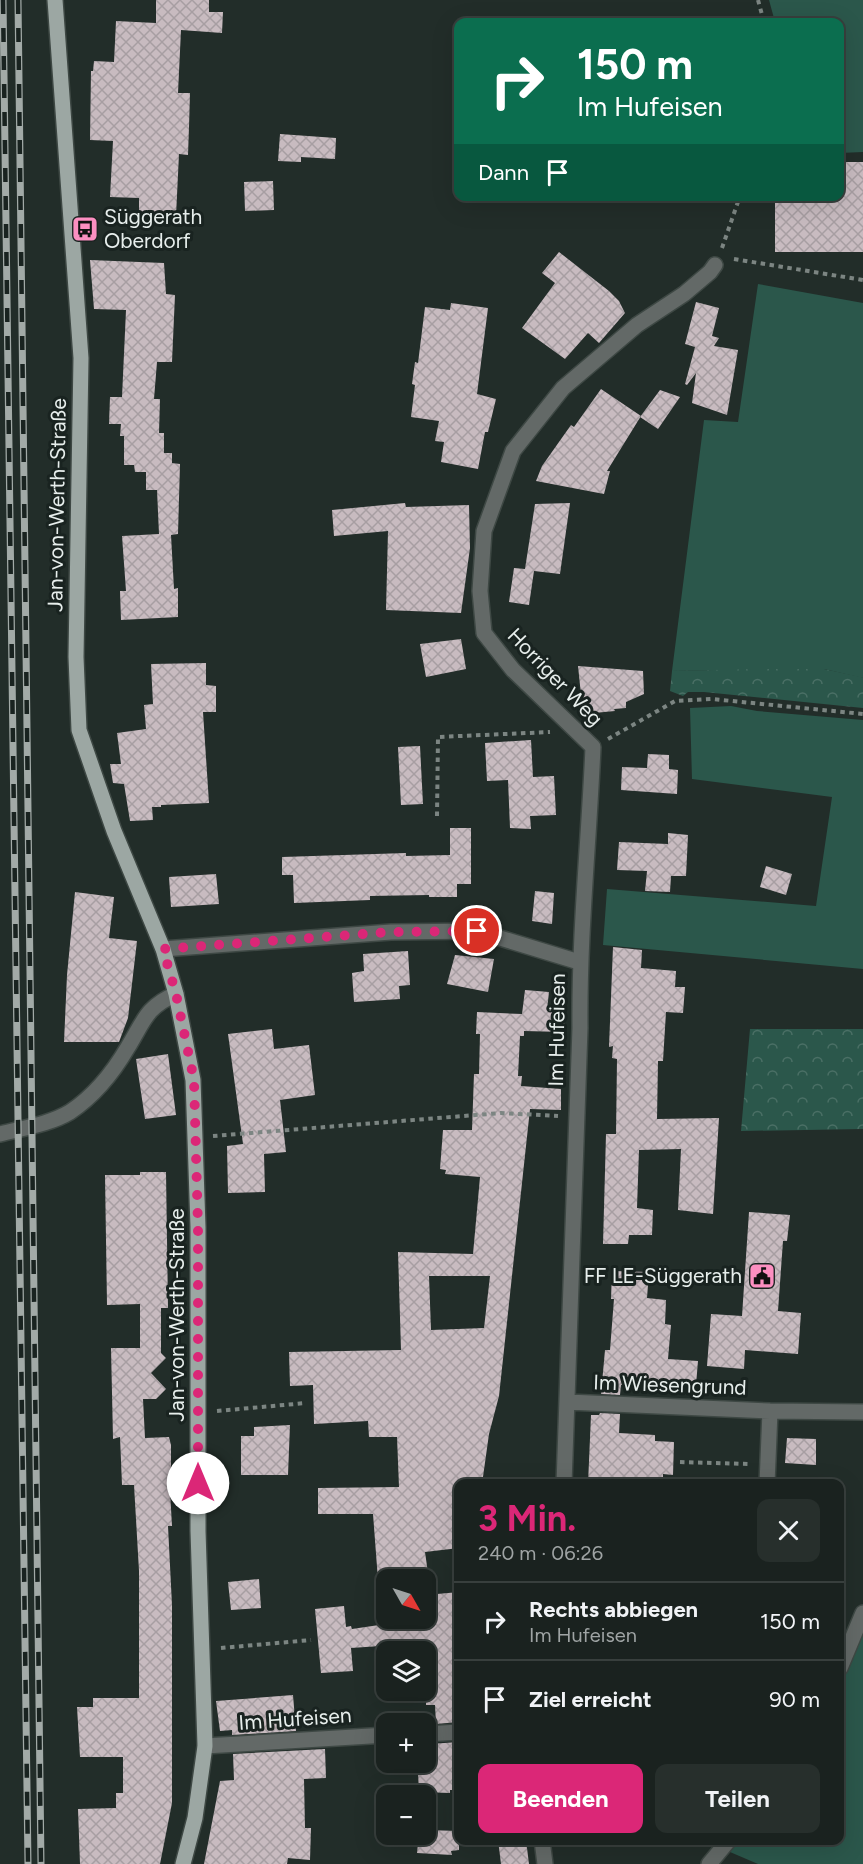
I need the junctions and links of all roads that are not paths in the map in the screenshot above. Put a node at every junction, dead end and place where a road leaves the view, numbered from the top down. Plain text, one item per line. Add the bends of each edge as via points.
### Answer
1 (55, 0) edge
2 (717, 261) road end
3 (163, 949) junction
4 (579, 962) junction
5 (176, 994) junction
6 (0, 1134) edge
7 (568, 1402) junction
8 (770, 1411) junction
9 (863, 1412) edge
10 (564, 1479) edge
11 (767, 1479) edge
12 (863, 1613) edge
13 (844, 1658) edge
14 (454, 1732) edge
15 (436, 1733) edge
16 (376, 1736) edge
17 (205, 1746) junction
18 (543, 1845) edge
19 (725, 1845) edge
20 (183, 1864) edge
21 (545, 1864) edge
22 (709, 1864) edge

1 - 3 main road, Jan-von-Werth-Straße via 81,358 76,657 79,730 114,831
2 - 4 street, Horriger Weg via 684,294 637,325 563,388 513,451 484,531 480,591 484,633 513,670 593,747
3 - 4 street, Im Hufeisen via 391,932 477,931
3 - 5 main road, Jan-von-Werth-Straße
4 - 7 street, Im Hufeisen
5 - 6 street via 148,1011 119,1061 70,1112
5 - 17 main road, Jan-von-Werth-Straße via 194,1080 198,1531
7 - 8 street, Im Wiesengrund
7 - 10 street, Im Hufeisen
8 - 9 street, Im Wiesengrund
8 - 11 street, Im Wiesengrund
12 - 13 street
14 - 15 street
16 - 17 street, Im Hufeisen
17 - 20 main road, Jan-von-Werth-Straße via 195,1818
18 - 21 street
19 - 22 street

